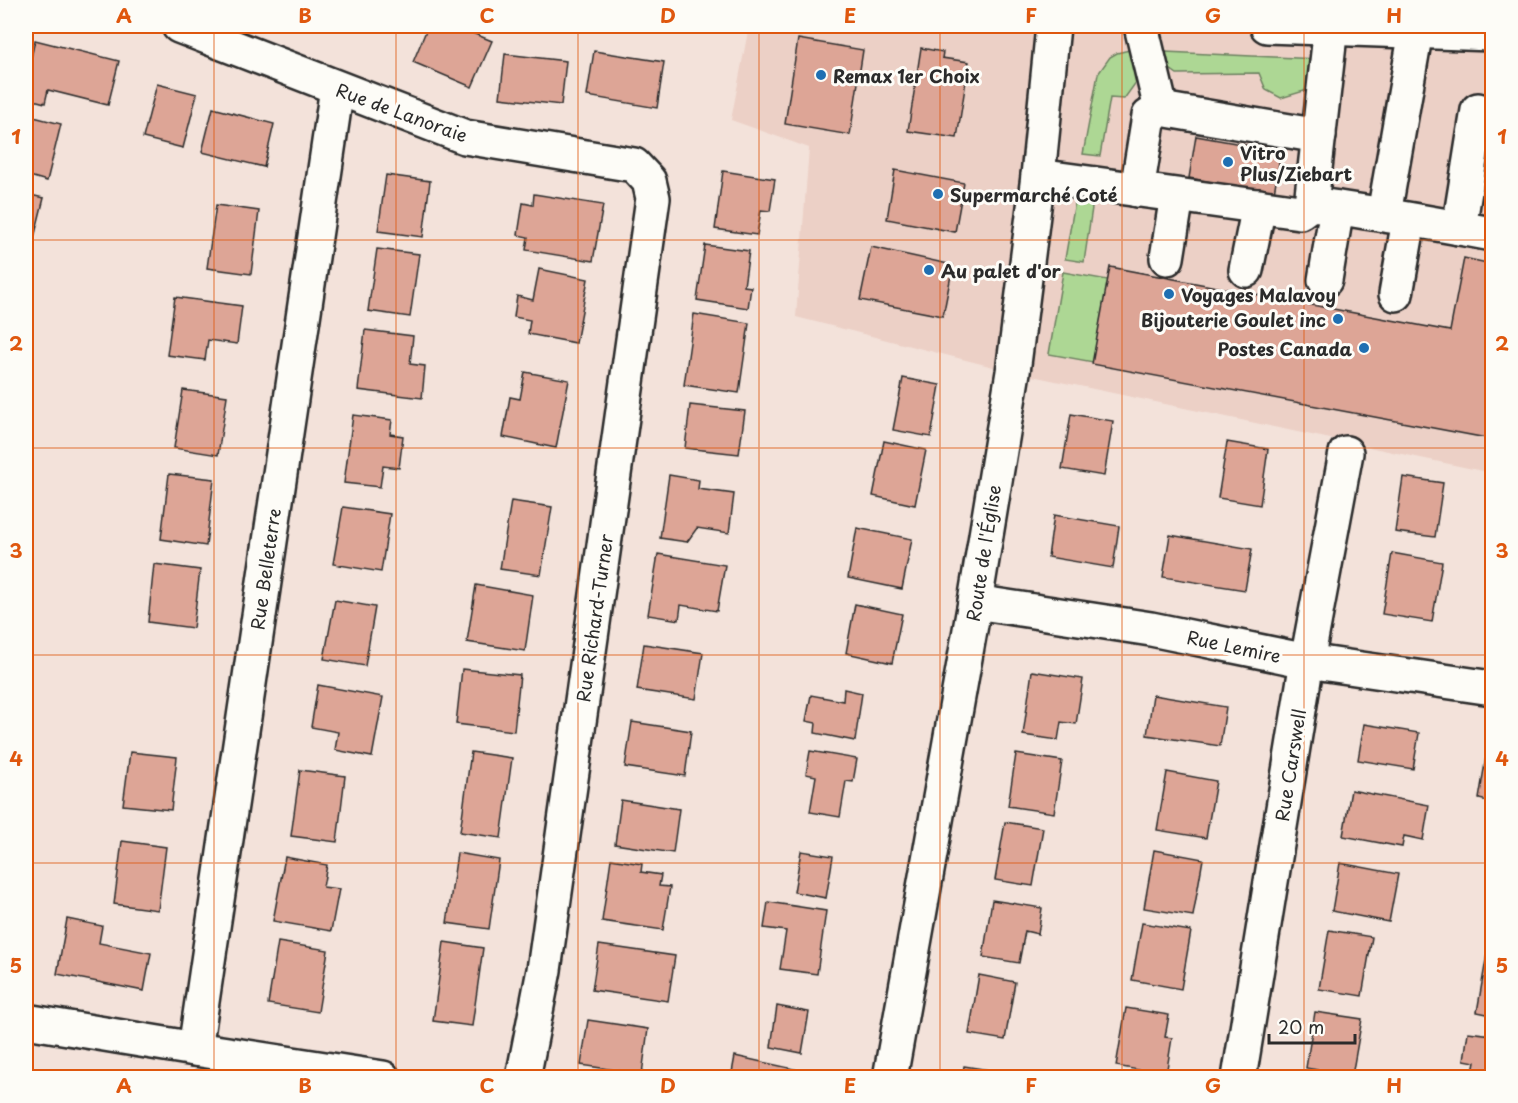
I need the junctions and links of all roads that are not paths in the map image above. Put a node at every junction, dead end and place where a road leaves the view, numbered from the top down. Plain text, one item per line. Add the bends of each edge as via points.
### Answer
1 (179, 26) edge
2 (1053, 26) edge
3 (1141, 26) edge
4 (1267, 26) edge
5 (1331, 27) edge
6 (1416, 31) junction
7 (1492, 34) edge
8 (337, 88) junction
9 (1161, 109) junction
10 (1478, 110) dead end
11 (1319, 136) junction
12 (634, 165) joint
13 (1038, 176) junction
14 (1137, 190) junction
15 (1177, 196) junction
16 (1259, 206) junction
17 (1324, 206) junction
18 (1396, 217) junction
19 (1459, 228) junction
20 (1492, 234) edge
21 (1167, 258) dead end
22 (1246, 270) dead end
23 (1325, 280) dead end
24 (1396, 294) dead end
25 (1346, 453) dead end
26 (975, 602) junction
27 (1307, 662) junction
28 (1492, 688) edge
29 (26, 1021) edge
30 (195, 1050) junction
31 (383, 1077) edge
32 (524, 1077) edge
33 (890, 1077) edge
34 (1239, 1077) edge

1 - 8 street, Rue de Lanoraie
2 - 13 street, Route de l'Église
3 - 9 street
4 - 5 street
5 - 6 street
5 - 11 street
6 - 7 street
6 - 18 street
8 - 12 street, Rue de Lanoraie via 465,137
8 - 30 street, Rue Belleterre
9 - 11 street
9 - 14 street via 1149,116
10 - 19 street
11 - 17 street
12 - 32 street, Rue Richard-Turner via 649,181 653,198 546,958
13 - 14 street
13 - 26 street, Route de l'Église via 1013,372
14 - 15 street
15 - 16 street
15 - 21 street
16 - 17 street via 1300,212
16 - 22 street
17 - 18 street
17 - 23 street
18 - 19 street
18 - 24 street
19 - 20 street
25 - 27 street, Rue Carswell
26 - 27 street, Rue Lemire via 1151,628
26 - 33 street, Route de l'Église
27 - 28 street, Rue Lemire
27 - 34 street, Rue Carswell
29 - 30 street
30 - 31 street

